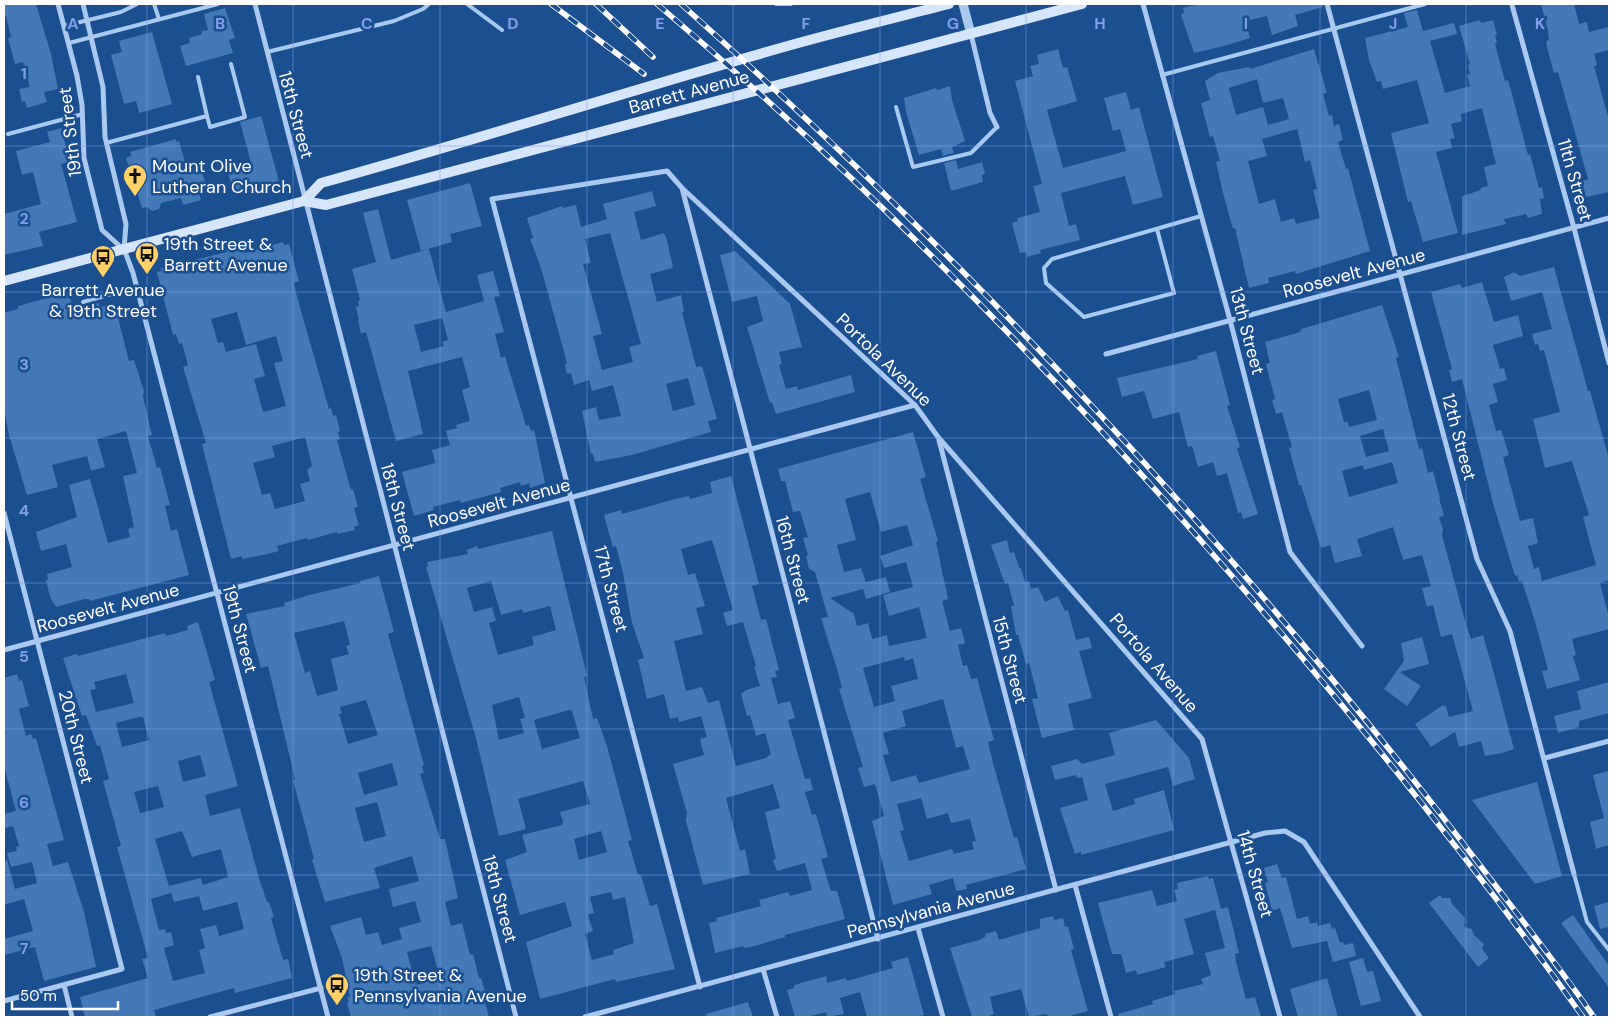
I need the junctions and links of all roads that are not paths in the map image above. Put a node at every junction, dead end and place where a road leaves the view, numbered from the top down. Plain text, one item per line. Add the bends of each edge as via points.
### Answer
1 (58, 4) edge
2 (82, 4) edge
3 (138, 4) edge
4 (154, 4) edge
5 (218, 4) edge
6 (255, 4) edge
7 (429, 4) edge
8 (468, 4) edge
9 (776, 4) edge
10 (791, 4) edge
11 (949, 4) edge
12 (964, 4) edge
13 (1082, 4) edge
14 (1143, 4) edge
15 (1327, 4) edge
16 (1425, 4) edge
17 (1512, 6) dead end
18 (159, 19) junction
19 (87, 20) junction
20 (64, 26) junction
21 (1333, 28) junction
22 (502, 30) dead end
23 (971, 34) junction
24 (91, 37) junction
25 (69, 43) junction
26 (266, 52) junction
27 (231, 64) dead end
28 (1162, 74) junction
29 (198, 77) dead end
30 (896, 107) dead end
31 (83, 114) junction
32 (207, 116) junction
33 (997, 127) joint
34 (8, 134) dead end
35 (106, 143) junction
36 (682, 188) junction
37 (492, 199) joint
38 (304, 201) junction
39 (1201, 216) junction
40 (1609, 218) edge
41 (1574, 228) junction
42 (1157, 229) junction
43 (124, 249) junction
44 (1402, 275) junction
45 (4, 281) edge
46 (136, 288) junction
47 (83, 302) dead end
48 (1230, 320) junction
49 (1106, 354) dead end
50 (1609, 363) edge
51 (915, 405) junction
52 (938, 437) junction
53 (750, 450) junction
54 (573, 498) junction
55 (4, 513) edge
56 (394, 546) junction
57 (217, 594) junction
58 (37, 641) junction
59 (1362, 646) dead end
60 (4, 650) edge
61 (1202, 739) joint
62 (1609, 741) edge
63 (1545, 758) junction
64 (1232, 842) junction
65 (1574, 874) joint
66 (1075, 885) junction
67 (1056, 890) junction
68 (918, 928) junction
69 (878, 939) junction
70 (1609, 950) edge
71 (763, 970) junction
72 (64, 984) junction
73 (700, 986) junction
74 (321, 988) junction
75 (4, 1001) edge
76 (610, 1010) junction
77 (72, 1017) edge
78 (210, 1017) edge
79 (328, 1017) edge
80 (516, 1017) edge
81 (585, 1017) edge
82 (612, 1017) edge
83 (776, 1017) edge
84 (943, 1017) edge
85 (1111, 1017) edge
86 (1280, 1017) edge
87 (1420, 1017) edge

1 - 20 street, 19th Street
2 - 19 street, 19th Street
3 - 19 lane via 121,12
4 - 18 lane
5 - 18 lane
6 - 26 street, 18th Street
7 - 26 lane via 394,20
8 - 22 lane
9 - 10 lane
11 - 38 main road, Barrett Avenue via 765,52 321,183
12 - 23 street
13 - 23 main road, Barrett Avenue
14 - 28 street, 13th Street
15 - 21 street, 12th Street
16 - 21 lane
17 - 41 street, 11th Street
18 - 24 lane
19 - 20 lane
19 - 24 street, 19th Street
20 - 25 street, 19th Street
21 - 28 lane
21 - 44 street, 12th Street
23 - 33 street via 990,113
23 - 38 main road, Barrett Avenue via 326,205
24 - 25 lane
24 - 35 street, 19th Street via 102,87
25 - 31 street, 19th Street
26 - 38 street, 18th Street
27 - 32 lane via 245,117 210,127
28 - 39 street, 13th Street
29 - 32 lane
30 - 33 lane via 913,167 971,153
31 - 34 lane
31 - 43 street, 19th Street via 84,158 102,230
32 - 35 lane
35 - 43 street, 19th Street via 126,224
36 - 37 street, Portola Avenue via 667,170
36 - 51 street, Portola Avenue
36 - 53 street, 16th Street
37 - 54 street, 17th Street
38 - 43 main road, Barrett Avenue
38 - 56 street, 18th Street
39 - 42 lane
39 - 48 street, 13th Street
40 - 41 street, Roosevelt Avenue
41 - 44 street, Roosevelt Avenue
41 - 50 street, 11th Street
42 - 42 lane via 1052,259 1044,268 1046,283 1084,317 1174,293
43 - 45 main road, Barrett Avenue
43 - 46 street, 19th Street
44 - 48 street, Roosevelt Avenue
44 - 63 street, 12th Street via 1477,559 1510,631
46 - 47 lane
46 - 57 street, 19th Street
48 - 49 street, Roosevelt Avenue
48 - 59 street, 13th Street via 1290,552
51 - 52 street, Portola Avenue
51 - 53 street, Roosevelt Avenue
52 - 61 street, Portola Avenue
52 - 67 street, 15th Street
53 - 54 street, Roosevelt Avenue
53 - 69 street, 16th Street
54 - 56 street, Roosevelt Avenue
54 - 73 street, 17th Street
55 - 58 street, 20th Street
56 - 57 street, Roosevelt Avenue
56 - 80 street, 18th Street
57 - 58 street, Roosevelt Avenue
57 - 74 street, 19th Street
58 - 60 street, Roosevelt Avenue
58 - 72 street, 20th Street via 122,969
61 - 64 street, 14th Street
62 - 63 street
63 - 65 street, 12th Street
64 - 66 street, Pennsylvania Avenue
64 - 86 street, 14th Street
64 - 87 street, Pennsylvania Avenue via 1285,831 1304,842
65 - 70 lane via 1586,922
66 - 67 street, Pennsylvania Avenue
66 - 85 street
67 - 68 street, Pennsylvania Avenue
68 - 69 street, Pennsylvania Avenue
68 - 84 street
69 - 71 street, Pennsylvania Avenue
71 - 73 street, Pennsylvania Avenue
71 - 83 street
72 - 75 street
72 - 77 street
73 - 76 street, Pennsylvania Avenue
74 - 78 street
74 - 79 street, 19th Street
76 - 81 street, Pennsylvania Avenue
76 - 82 street

